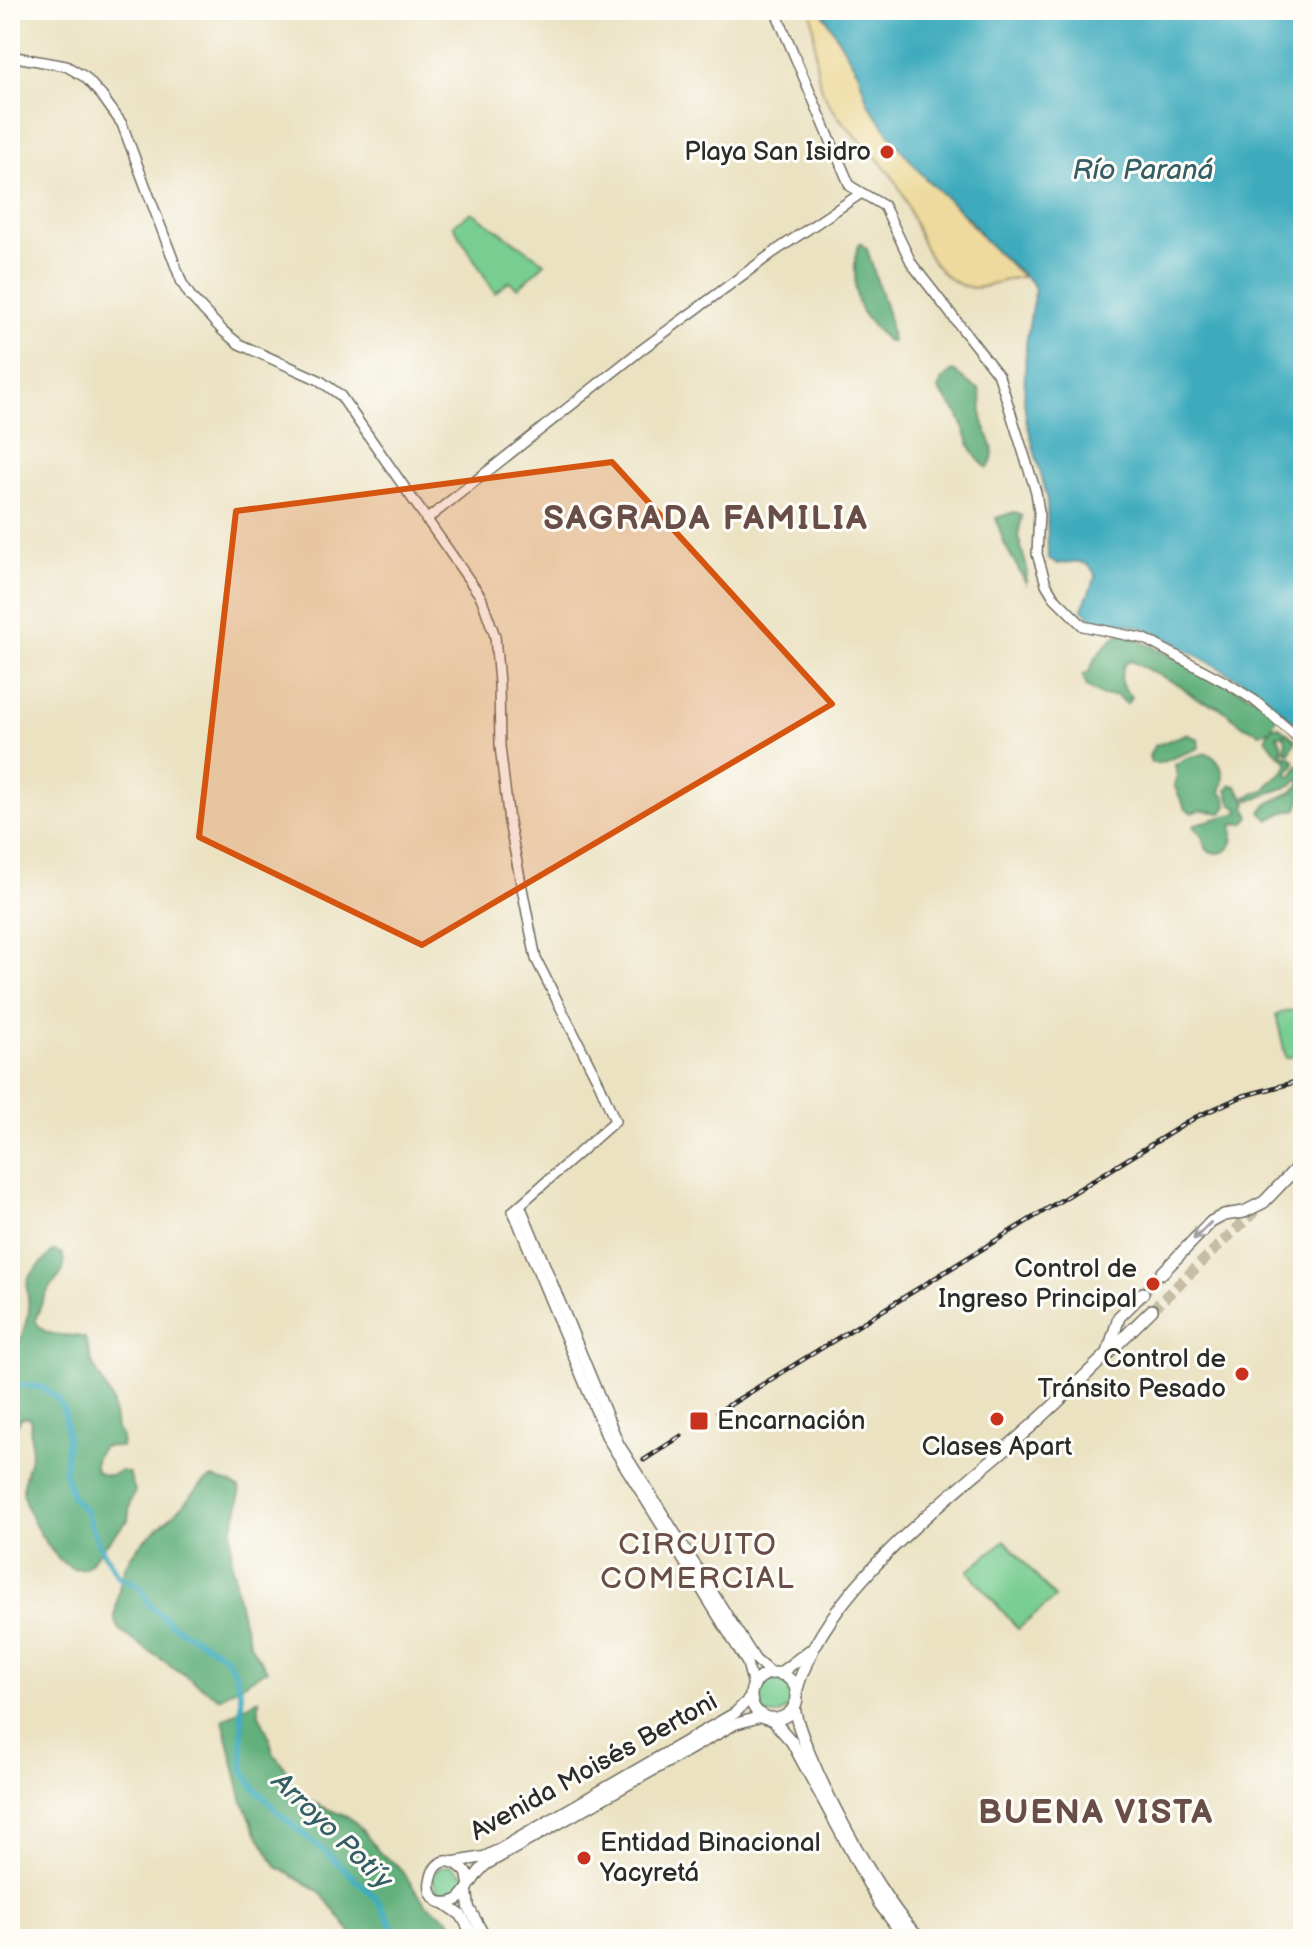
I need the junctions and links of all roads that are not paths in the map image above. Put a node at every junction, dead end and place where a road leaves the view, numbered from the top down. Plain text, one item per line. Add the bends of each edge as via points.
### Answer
1 (775, 10) edge
2 (10, 56) edge
3 (860, 194) junction
4 (426, 520) junction
5 (1303, 742) edge
6 (1303, 1161) edge
7 (516, 1208) junction
8 (1162, 1273) tunnel mouth
9 (1143, 1293) tunnel mouth
10 (1152, 1310) tunnel mouth
11 (1107, 1354) junction
12 (812, 1648) junction
13 (775, 1674) junction
14 (752, 1691) junction
15 (796, 1692) junction
16 (794, 1706) junction
17 (767, 1717) junction
18 (452, 1863) junction
19 (468, 1888) junction
20 (443, 1901) junction
21 (475, 1939) edge
22 (486, 1939) edge
23 (906, 1939) edge
24 (921, 1939) edge

1 - 3 main road via 850,186
2 - 4 main road via 66,66 94,86 122,124 191,297 239,344 340,395
3 - 4 main road via 641,350
3 - 5 main road via 884,206 912,264 999,376 1036,492 1037,554 1054,597 1083,626 1145,639 1227,683
4 - 7 main road via 467,574 494,628 507,807 536,959 615,1121
6 -> 8 highway via 1258,1204 1211,1222
7 - 13 main road via 619,1444 755,1659
7 - 14 main road via 601,1427 747,1663
9 - 11 highway via 1119,1317
10 - 11 highway
11 - 12 highway via 888,1553
12 - 13 highway
12 - 15 highway
13 - 14 highway via 760,1678
13 - 15 highway via 791,1682
14 - 17 highway via 754,1708
14 - 18 main road, Avenida Moisés Bertoni via 735,1713 500,1849
15 - 16 highway
16 - 17 highway via 783,1717
16 - 24 highway via 814,1767 889,1902
17 - 19 main road, Avenida Moisés Bertoni via 735,1724 487,1864
17 - 23 highway via 792,1742 879,1903
18 - 19 main road, Avenida Moisés Bertoni via 467,1873
18 - 20 main road, Avenida Moisés Bertoni via 435,1868 429,1880 434,1896
19 - 20 main road, Avenida Moisés Bertoni via 459,1899
19 - 22 main road via 469,1908
20 - 21 main road via 461,1915

